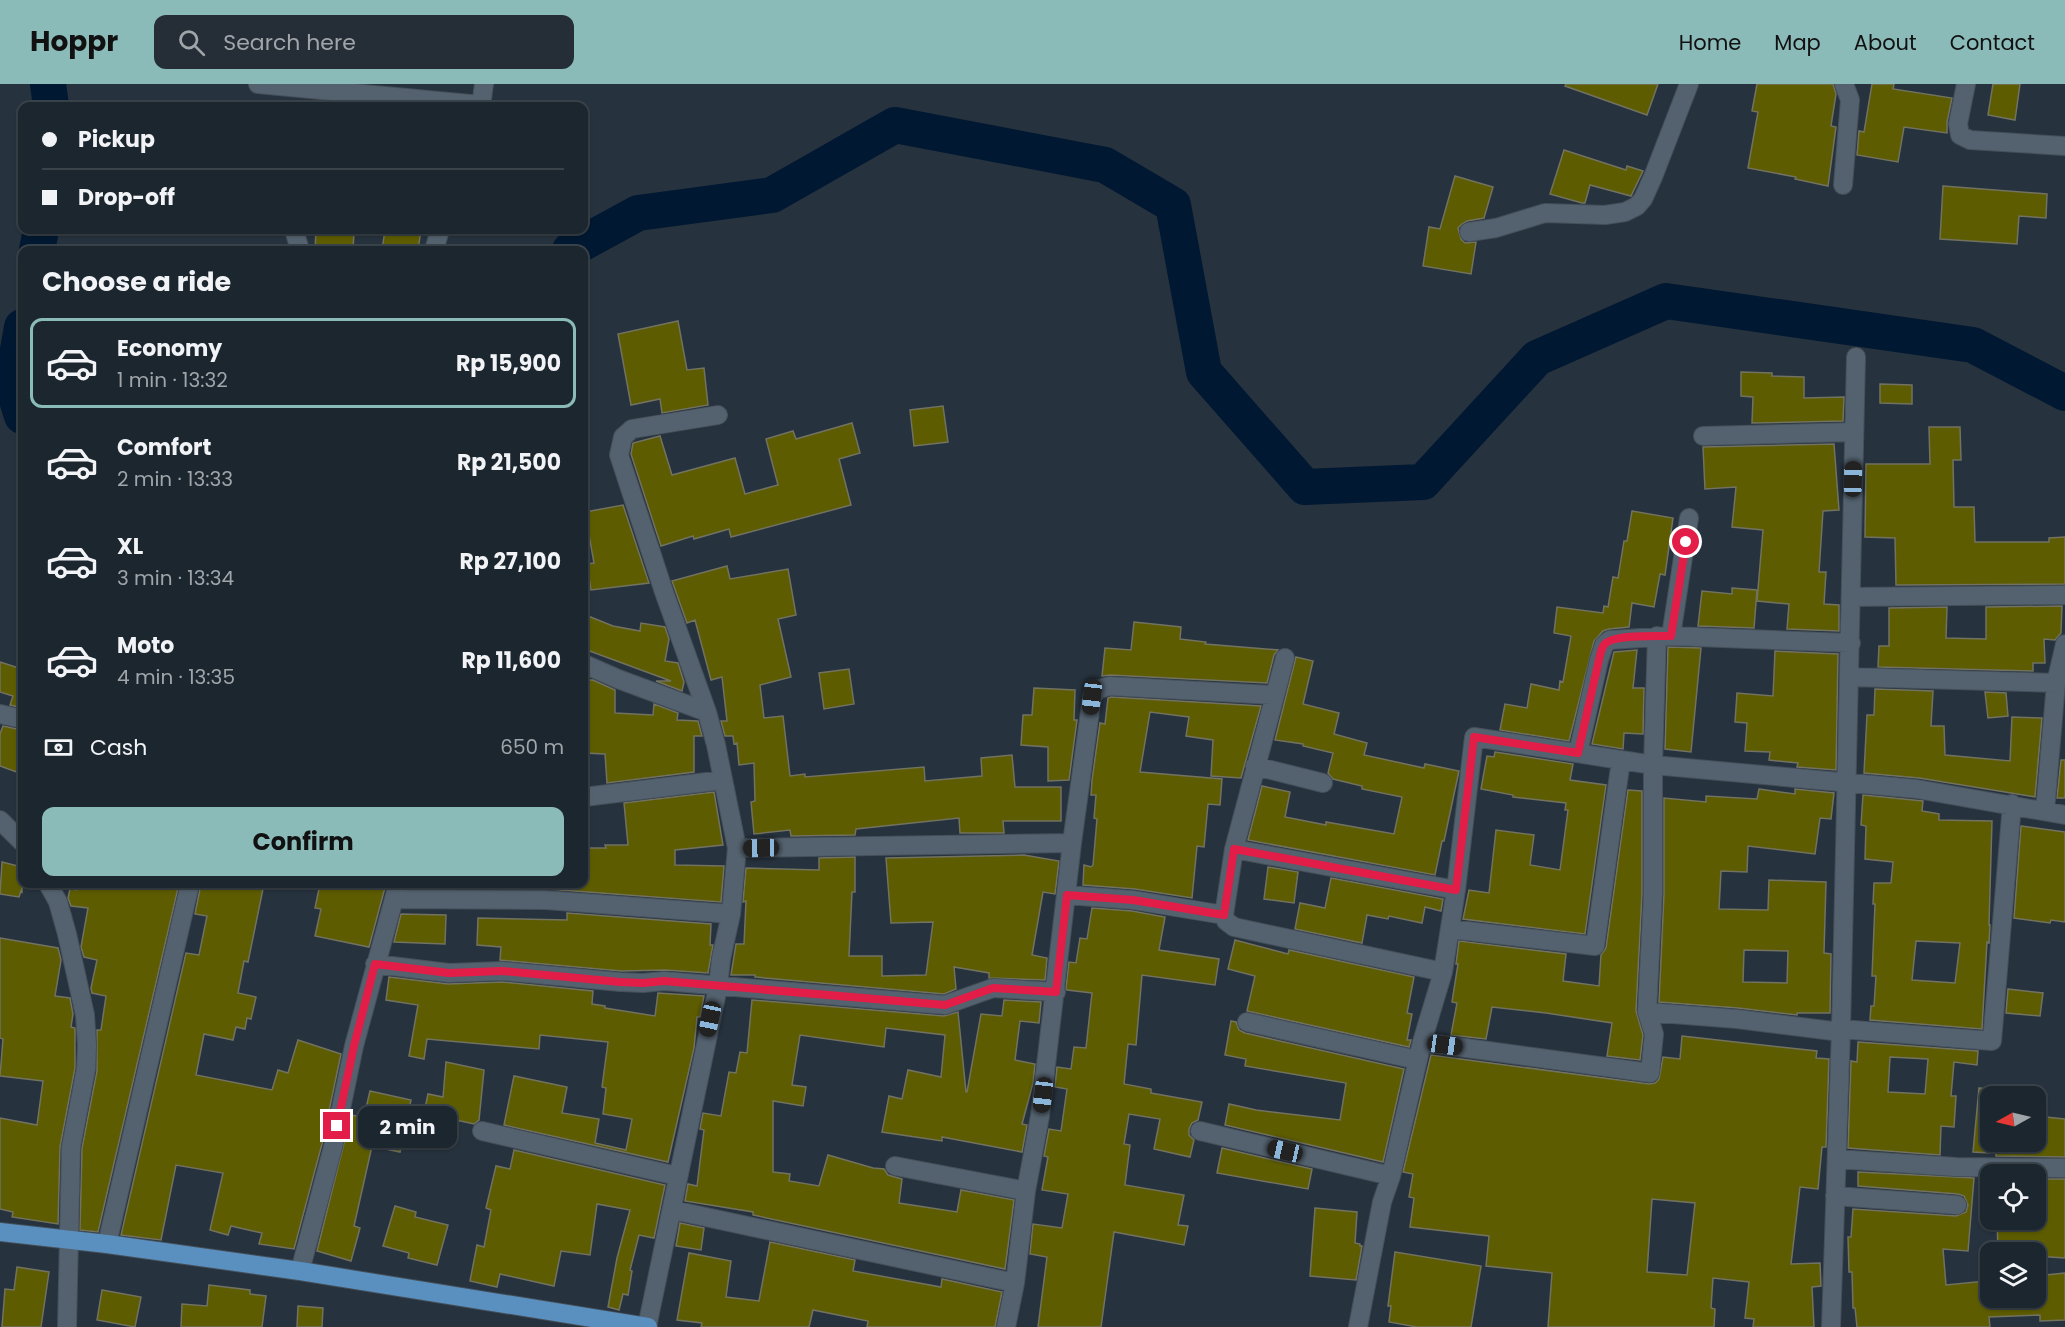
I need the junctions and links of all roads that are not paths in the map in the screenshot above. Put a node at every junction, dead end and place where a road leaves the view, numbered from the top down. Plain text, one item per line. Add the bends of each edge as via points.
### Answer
1 (258, 84) edge
2 (484, 84) edge
3 (1689, 84) edge
4 (1844, 84) edge
5 (1966, 84) edge
6 (312, 98) edge
7 (396, 102) edge
8 (482, 102) edge
9 (2065, 146) edge
10 (1843, 185) dead end
11 (1469, 232) dead end
12 (1856, 357) dead end
13 (718, 415) dead end
14 (1854, 432) junction
15 (1702, 436) dead end
16 (1689, 518) dead end
17 (2065, 595) edge
18 (1851, 597) junction
19 (1664, 636) junction
20 (1851, 643) junction
21 (2065, 644) edge
22 (1285, 658) dead end
23 (588, 666) edge
24 (1850, 677) junction
25 (2056, 683) junction
26 (1274, 695) junction
27 (707, 712) junction
28 (0, 714) edge
29 (18, 718) edge
30 (1578, 753) junction
31 (1621, 760) junction
32 (1653, 765) junction
33 (1256, 766) junction
34 (723, 780) junction
35 (1846, 782) junction
36 (1323, 783) dead end
37 (588, 797) edge
38 (2012, 804) junction
39 (2045, 811) junction
40 (2065, 815) edge
41 (0, 820) edge
42 (18, 838) edge
43 (1072, 843) junction
44 (737, 848) junction
45 (1234, 849) junction
46 (50, 888) edge
47 (189, 888) edge
48 (1456, 890) junction
49 (396, 891) edge
50 (1067, 895) junction
51 (731, 914) junction
52 (1224, 915) junction
53 (1450, 929) junction
54 (375, 964) junction
55 (1443, 972) junction
56 (718, 987) junction
57 (1056, 992) junction
58 (1647, 1012) junction
59 (1247, 1022) dead end
60 (1841, 1030) junction
61 (1422, 1042) junction
62 (1417, 1060) junction
63 (482, 1131) dead end
64 (1200, 1131) dead end
65 (1837, 1159) junction
66 (895, 1166) dead end
67 (2065, 1168) edge
68 (677, 1176) junction
69 (1391, 1176) junction
70 (1026, 1191) junction
71 (1836, 1196) junction
72 (1957, 1205) dead end
73 (673, 1210) junction
74 (0, 1232) edge
75 (68, 1240) junction
76 (107, 1244) junction
77 (300, 1270) junction
78 (1015, 1282) junction
79 (67, 1327) edge
80 (647, 1327) edge
81 (1006, 1327) edge
82 (1358, 1327) edge
83 (1831, 1327) edge

1 - 6 street
2 - 8 street
3 - 11 street via 1653,177 1637,206 1605,215 1545,213
4 - 10 street via 1850,100
5 - 9 street via 1958,124 1960,135 1970,141
6 - 7 street
12 - 14 street
13 - 27 street via 632,429 623,437 619,456
14 - 15 street
14 - 18 street
16 - 19 street
17 - 18 street
18 - 20 street
19 - 20 street
19 - 30 street via 1619,638 1604,645
19 - 32 street
20 - 24 street
21 - 25 street
22 - 26 street
23 - 27 street
24 - 25 street
24 - 35 street
25 - 39 street
26 - 33 street
26 - 43 street via 1109,686 1097,690 1092,697
27 - 34 street
28 - 29 street
30 - 31 street
30 - 48 street via 1474,737
31 - 32 street
31 - 53 street via 1595,946
32 - 35 street
32 - 58 street via 1653,894
33 - 36 street
33 - 45 street
34 - 37 street
34 - 44 street
35 - 38 street
35 - 60 street
38 - 39 street
38 - 60 street via 1992,1041
39 - 40 street
41 - 42 street
43 - 44 street
43 - 50 street
44 - 51 street
45 - 48 street
45 - 52 street
46 - 75 street via 67,934 85,1015 87,1045 71,1147
47 - 76 street
48 - 53 street
49 - 51 street
49 - 54 street
50 - 52 street via 1133,900
50 - 57 street
51 - 56 street
52 - 55 street via 1234,927
53 - 55 street
54 - 56 street via 449,973 502,971
54 - 77 street
55 - 61 street
56 - 57 street via 945,1005 993,988
56 - 68 street
57 - 70 street
58 - 60 street
58 - 61 street via 1654,1034 1650,1073
59 - 62 street
60 - 65 street
61 - 62 street
62 - 69 street
63 - 68 street
64 - 69 street
65 - 67 street via 1956,1167
65 - 71 street
66 - 70 street
68 - 73 street
69 - 82 street
70 - 78 street
71 - 72 street
71 - 83 street
73 - 78 street
73 - 80 street
74 - 75 main road
75 - 76 main road
75 - 79 street
76 - 77 main road
77 - 80 main road
78 - 81 street

